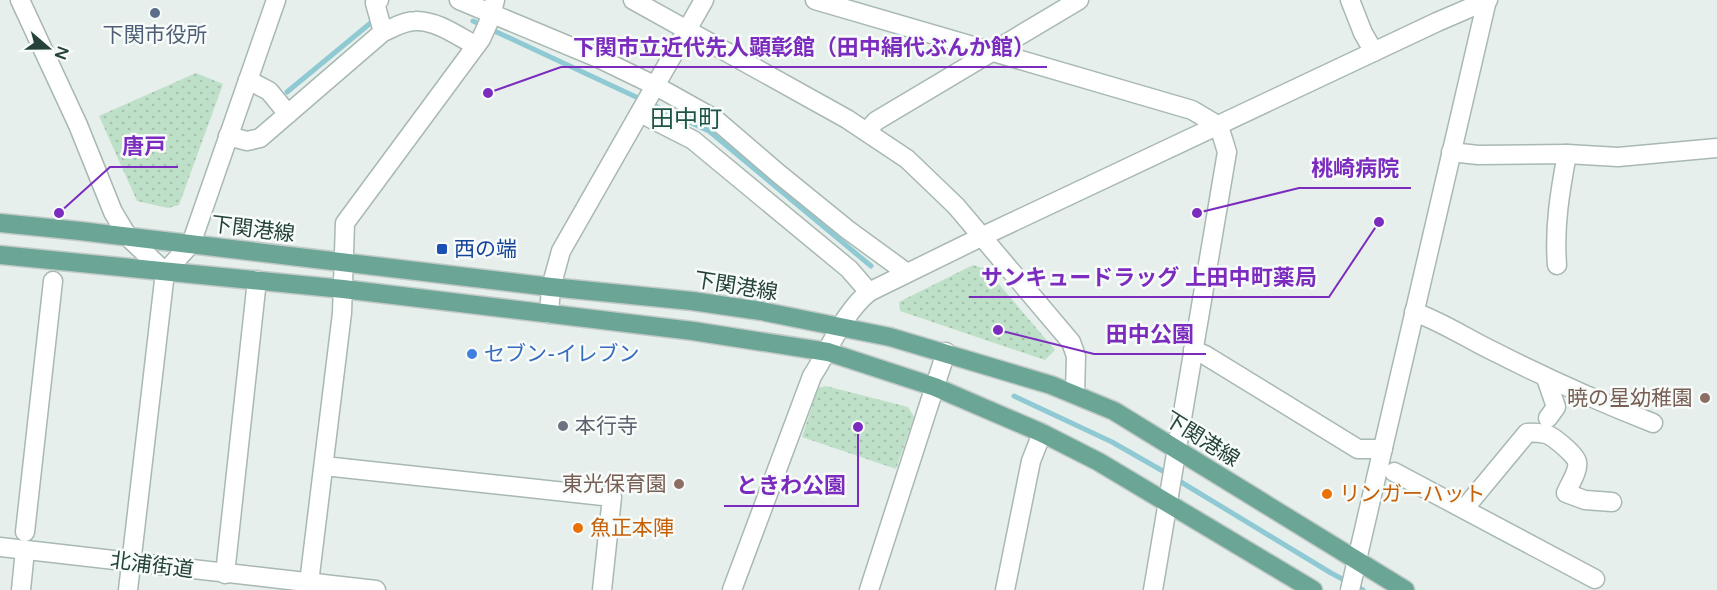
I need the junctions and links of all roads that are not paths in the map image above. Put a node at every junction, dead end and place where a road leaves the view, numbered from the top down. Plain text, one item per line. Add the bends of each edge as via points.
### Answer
1 (20, 0) edge
2 (276, 0) edge
3 (379, 0) edge
4 (459, 0) edge
5 (633, 0) edge
6 (704, 0) edge
7 (815, 0) edge
8 (1080, 0) edge
9 (1350, 0) edge
10 (1488, 0) edge
11 (492, 11) edge
12 (687, 30) junction
13 (383, 32) junction
14 (478, 42) junction
15 (993, 51) junction
16 (1374, 52) junction
17 (248, 80) junction
18 (654, 89) junction
19 (641, 111) junction
20 (288, 114) junction
21 (1219, 126) junction
22 (867, 131) junction
23 (228, 136) junction
24 (1717, 148) edge
25 (1451, 152) junction
26 (1567, 154) junction
27 (0, 223) edge
28 (128, 237) junction
29 (981, 237) junction
30 (190, 244) junction
31 (0, 255) edge
32 (344, 262) junction
33 (1557, 265) dead end
34 (165, 272) junction
35 (907, 273) junction
36 (256, 280) junction
37 (53, 281) dead end
38 (551, 287) junction
39 (344, 289) junction
40 (869, 292) junction
41 (1414, 312) junction
42 (549, 314) junction
43 (841, 326) junction
44 (1193, 350) junction
45 (828, 352) junction
46 (946, 352) junction
47 (1546, 378) junction
48 (935, 387) junction
49 (1075, 393) junction
50 (1548, 418) dead end
51 (1653, 423) dead end
52 (1042, 433) junction
53 (1383, 449) junction
54 (1176, 455) junction
55 (324, 466) junction
56 (1394, 472) dead end
57 (1168, 497) junction
58 (1612, 502) dead end
59 (1464, 509) junction
60 (25, 532) dead end
61 (0, 548) edge
62 (26, 550) junction
63 (131, 562) junction
64 (225, 574) junction
65 (1354, 575) edge
66 (1595, 579) dead end
67 (311, 586) edge
68 (21, 590) edge
69 (128, 590) edge
70 (376, 590) edge
71 (602, 590) edge
72 (732, 590) edge
73 (869, 590) edge
74 (1005, 590) edge
75 (1153, 590) edge
76 (1313, 590) edge
77 (1405, 590) edge

1 - 28 street via 113,212
2 - 17 street
3 - 13 street via 375,3
4 - 11 street
5 - 12 street
6 - 12 street
7 - 15 street
8 - 15 street
9 - 16 street
10 - 16 street
10 - 25 street
11 - 14 street
11 - 18 street via 598,58
12 - 18 street
12 - 22 street
13 - 14 street via 414,21 425,22
13 - 20 street
14 - 32 street via 345,223
15 - 21 street via 1192,110
15 - 22 street via 876,121
16 - 21 street
17 - 20 street via 269,91
17 - 23 street
18 - 19 street
18 - 35 street via 715,119
19 - 38 street via 561,250
19 - 40 street via 693,140 849,269
20 - 23 street via 253,141
21 - 29 street
21 - 44 street via 1227,152
22 - 29 street via 938,186
23 - 30 street
24 - 26 street via 1618,157
25 - 26 street
25 - 41 street
26 - 33 street via 1557,203
27 - 28 main road, 下関港線
28 - 30 main road, 下関港線
28 - 34 street
29 - 35 street
29 - 49 street via 1071,342 1076,356
30 - 32 main road, 下関港線
30 - 34 street
31 - 34 main road
32 - 38 main road, 下関港線
32 - 39 street
34 - 36 main road
34 - 63 street
35 - 40 street
36 - 39 main road
36 - 64 street
37 - 60 street
38 - 42 street
38 - 43 main road, 下関港線 via 761,311
39 - 42 main road
39 - 55 street
40 - 43 street
41 - 47 street via 1437,320
41 - 53 street
42 - 45 main road
43 - 45 street
43 - 46 main road, 下関港線
44 - 53 street via 1358,449
44 - 54 street
45 - 48 main road
45 - 72 street via 812,376
46 - 48 street
46 - 49 main road, 下関港線
47 - 50 street via 1556,407
47 - 51 street
48 - 52 main road
48 - 73 street
49 - 54 main road, 下関港線 via 1114,411
52 - 57 main road
52 - 74 street via 1031,461
53 - 65 street
54 - 57 street
54 - 65 main road, 下関港線
55 - 67 street
55 - 71 street via 612,497
56 - 59 street
57 - 75 street
57 - 76 main road
58 - 59 street via 1585,500 1566,493 1577,459 1548,434 1533,432 1527,433
59 - 66 street
61 - 62 street, 北浦街道
62 - 63 street, 北浦街道
62 - 68 street
63 - 64 street, 北浦街道
63 - 69 street
64 - 67 street, 北浦街道
65 - 77 main road, 下関港線
67 - 70 street, 北浦街道

